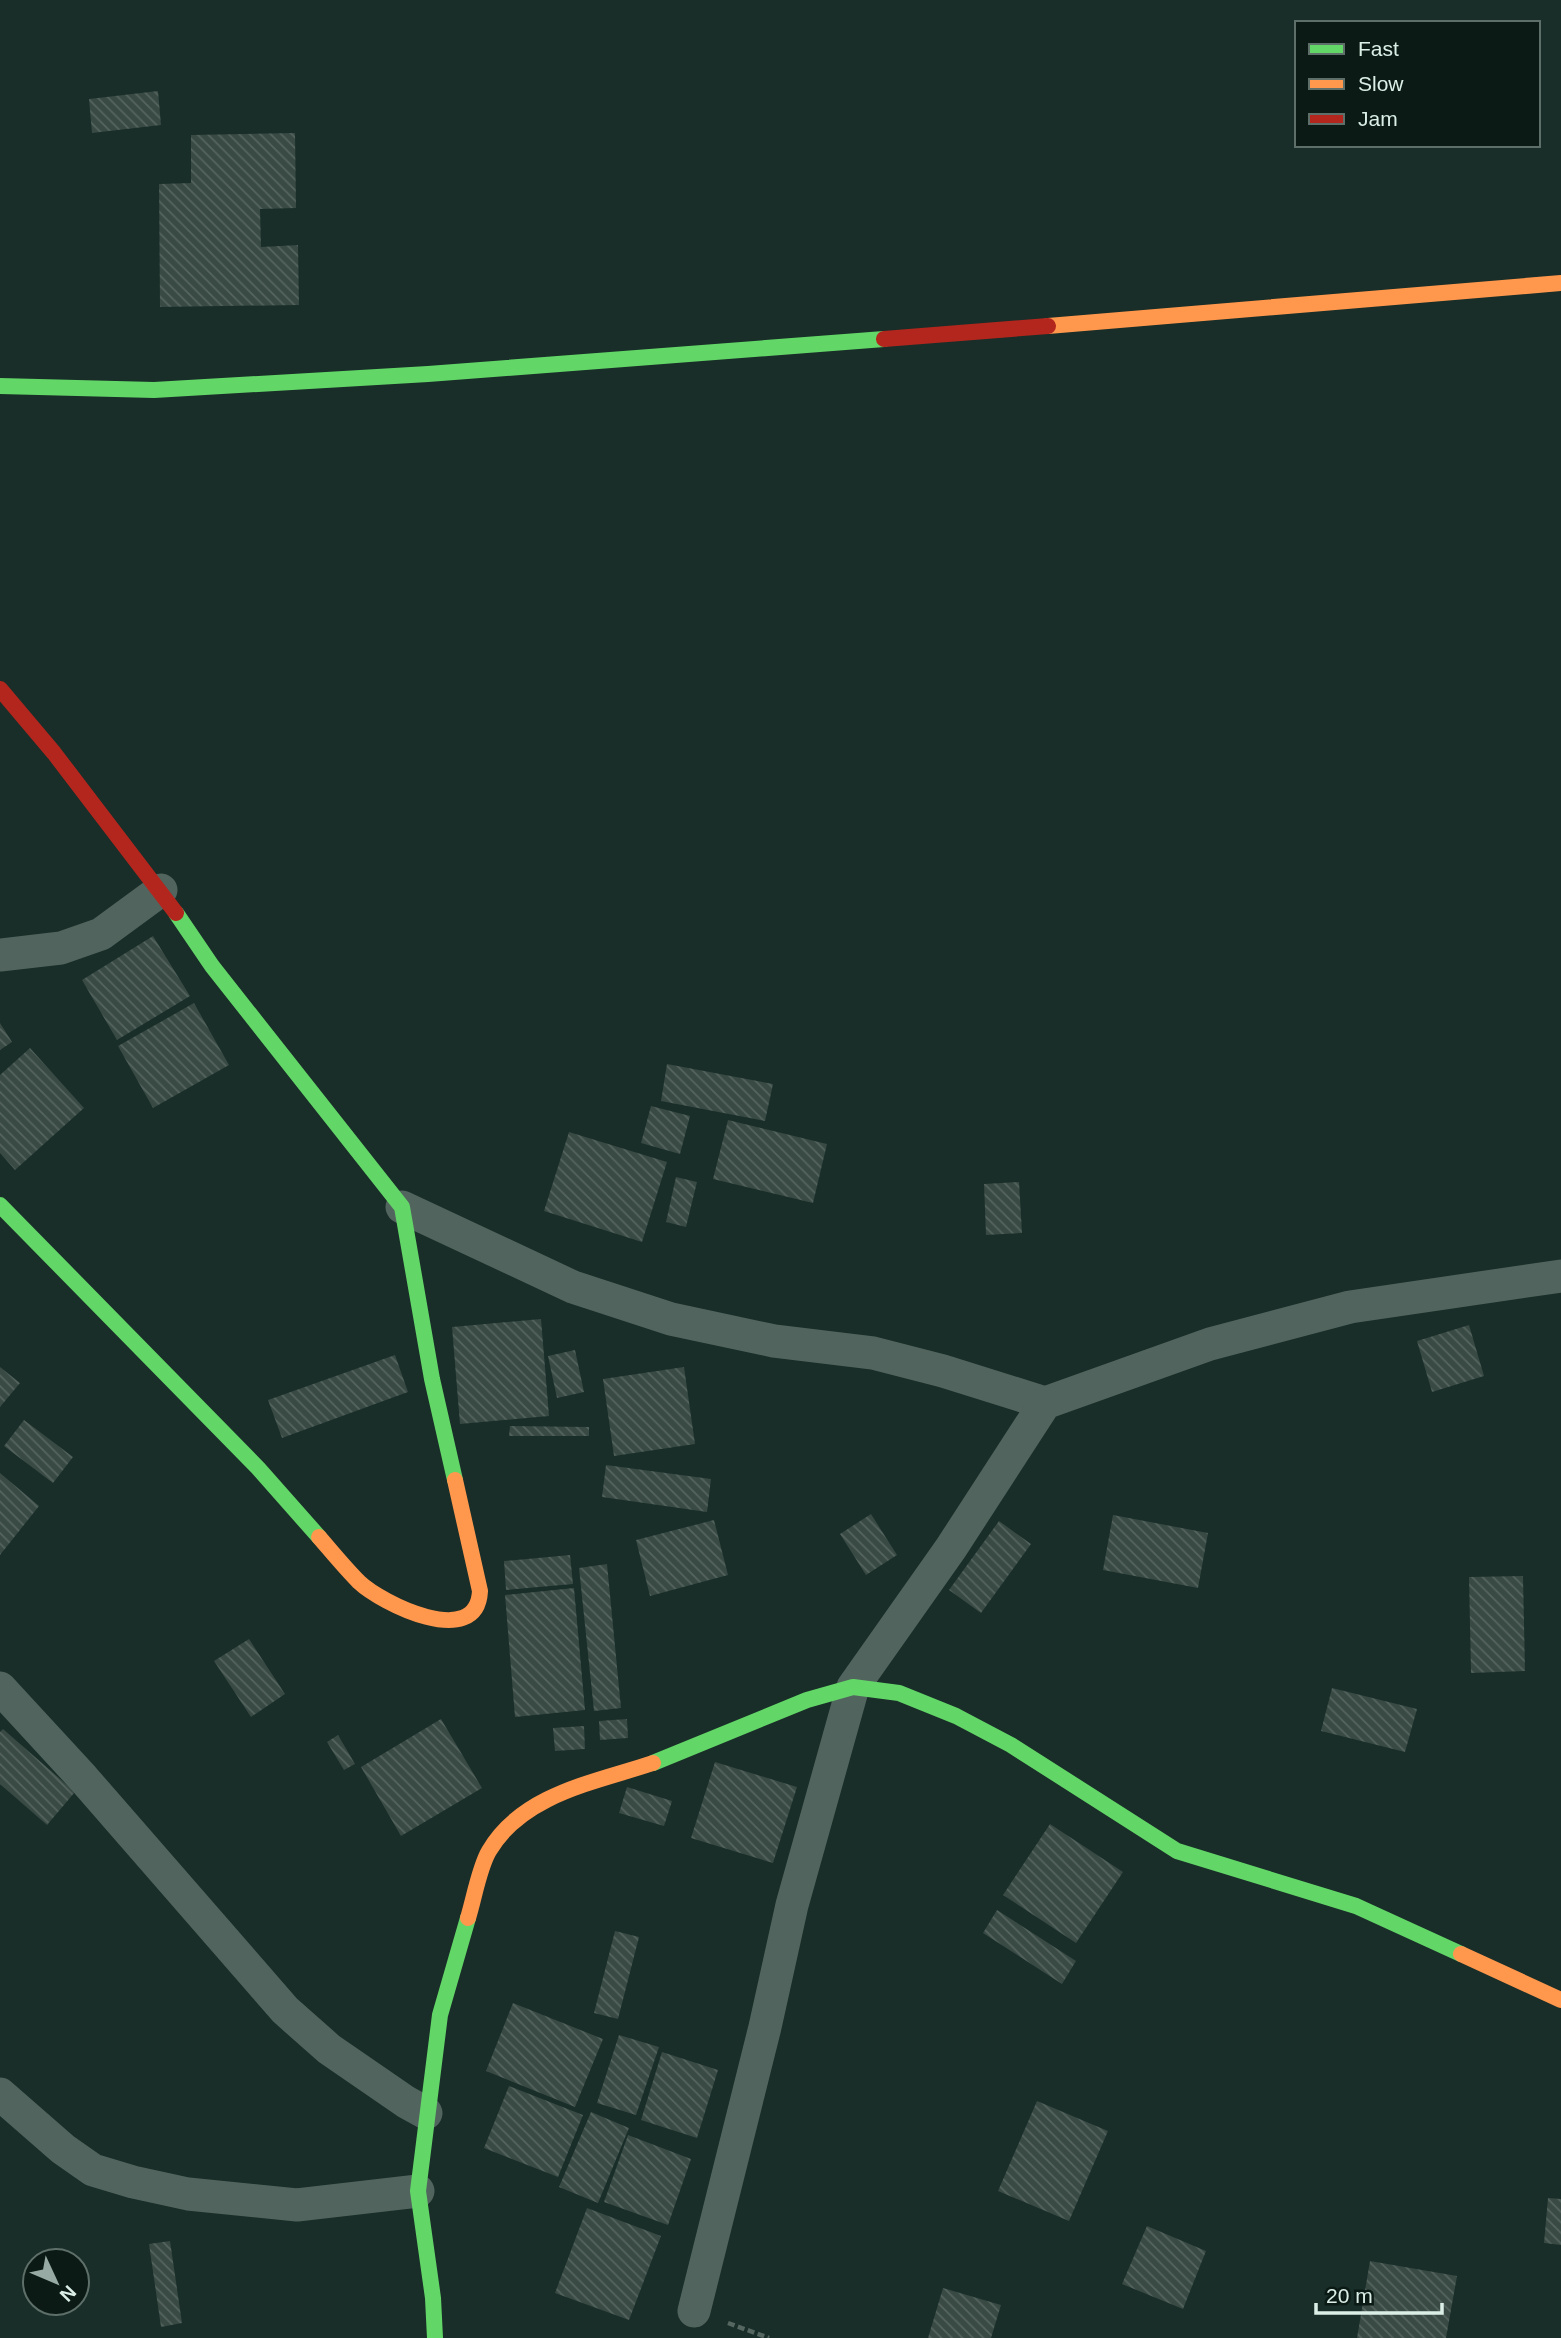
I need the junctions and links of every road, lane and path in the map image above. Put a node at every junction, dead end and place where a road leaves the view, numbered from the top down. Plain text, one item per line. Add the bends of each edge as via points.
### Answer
1 (1561, 284) edge
2 (0, 386) edge
3 (0, 689) edge
4 (161, 890) junction
5 (0, 955) edge
6 (0, 1205) edge
7 (402, 1207) junction
8 (1561, 1276) edge
9 (1045, 1403) junction
10 (853, 1687) junction
11 (0, 1688) edge
12 (1561, 2000) edge
13 (0, 2094) edge
14 (426, 2113) junction
15 (418, 2191) junction
16 (694, 2311) dead end
17 (435, 2338) edge

1 - 2 street via 428,374 154,390
3 - 4 street
4 - 5 street via 102,934 61,948
4 - 7 street via 212,966
6 - 7 street via 258,1468 360,1583 429,1620 454,1621 471,1614 480,1598 478,1578 432,1379
7 - 9 street via 573,1287 671,1319 774,1341 873,1353
8 - 9 street via 1350,1307 1210,1344
9 - 10 street
10 - 12 street via 899,1693 956,1716 1177,1851 1356,1906
10 - 14 street via 807,1700 673,1756 548,1798 504,1830 488,1852 440,2015
10 - 16 street via 792,1905
11 - 14 street via 285,2010 329,2049
13 - 15 street via 93,2171 133,2182 188,2194 297,2206
14 - 15 street
15 - 17 street

